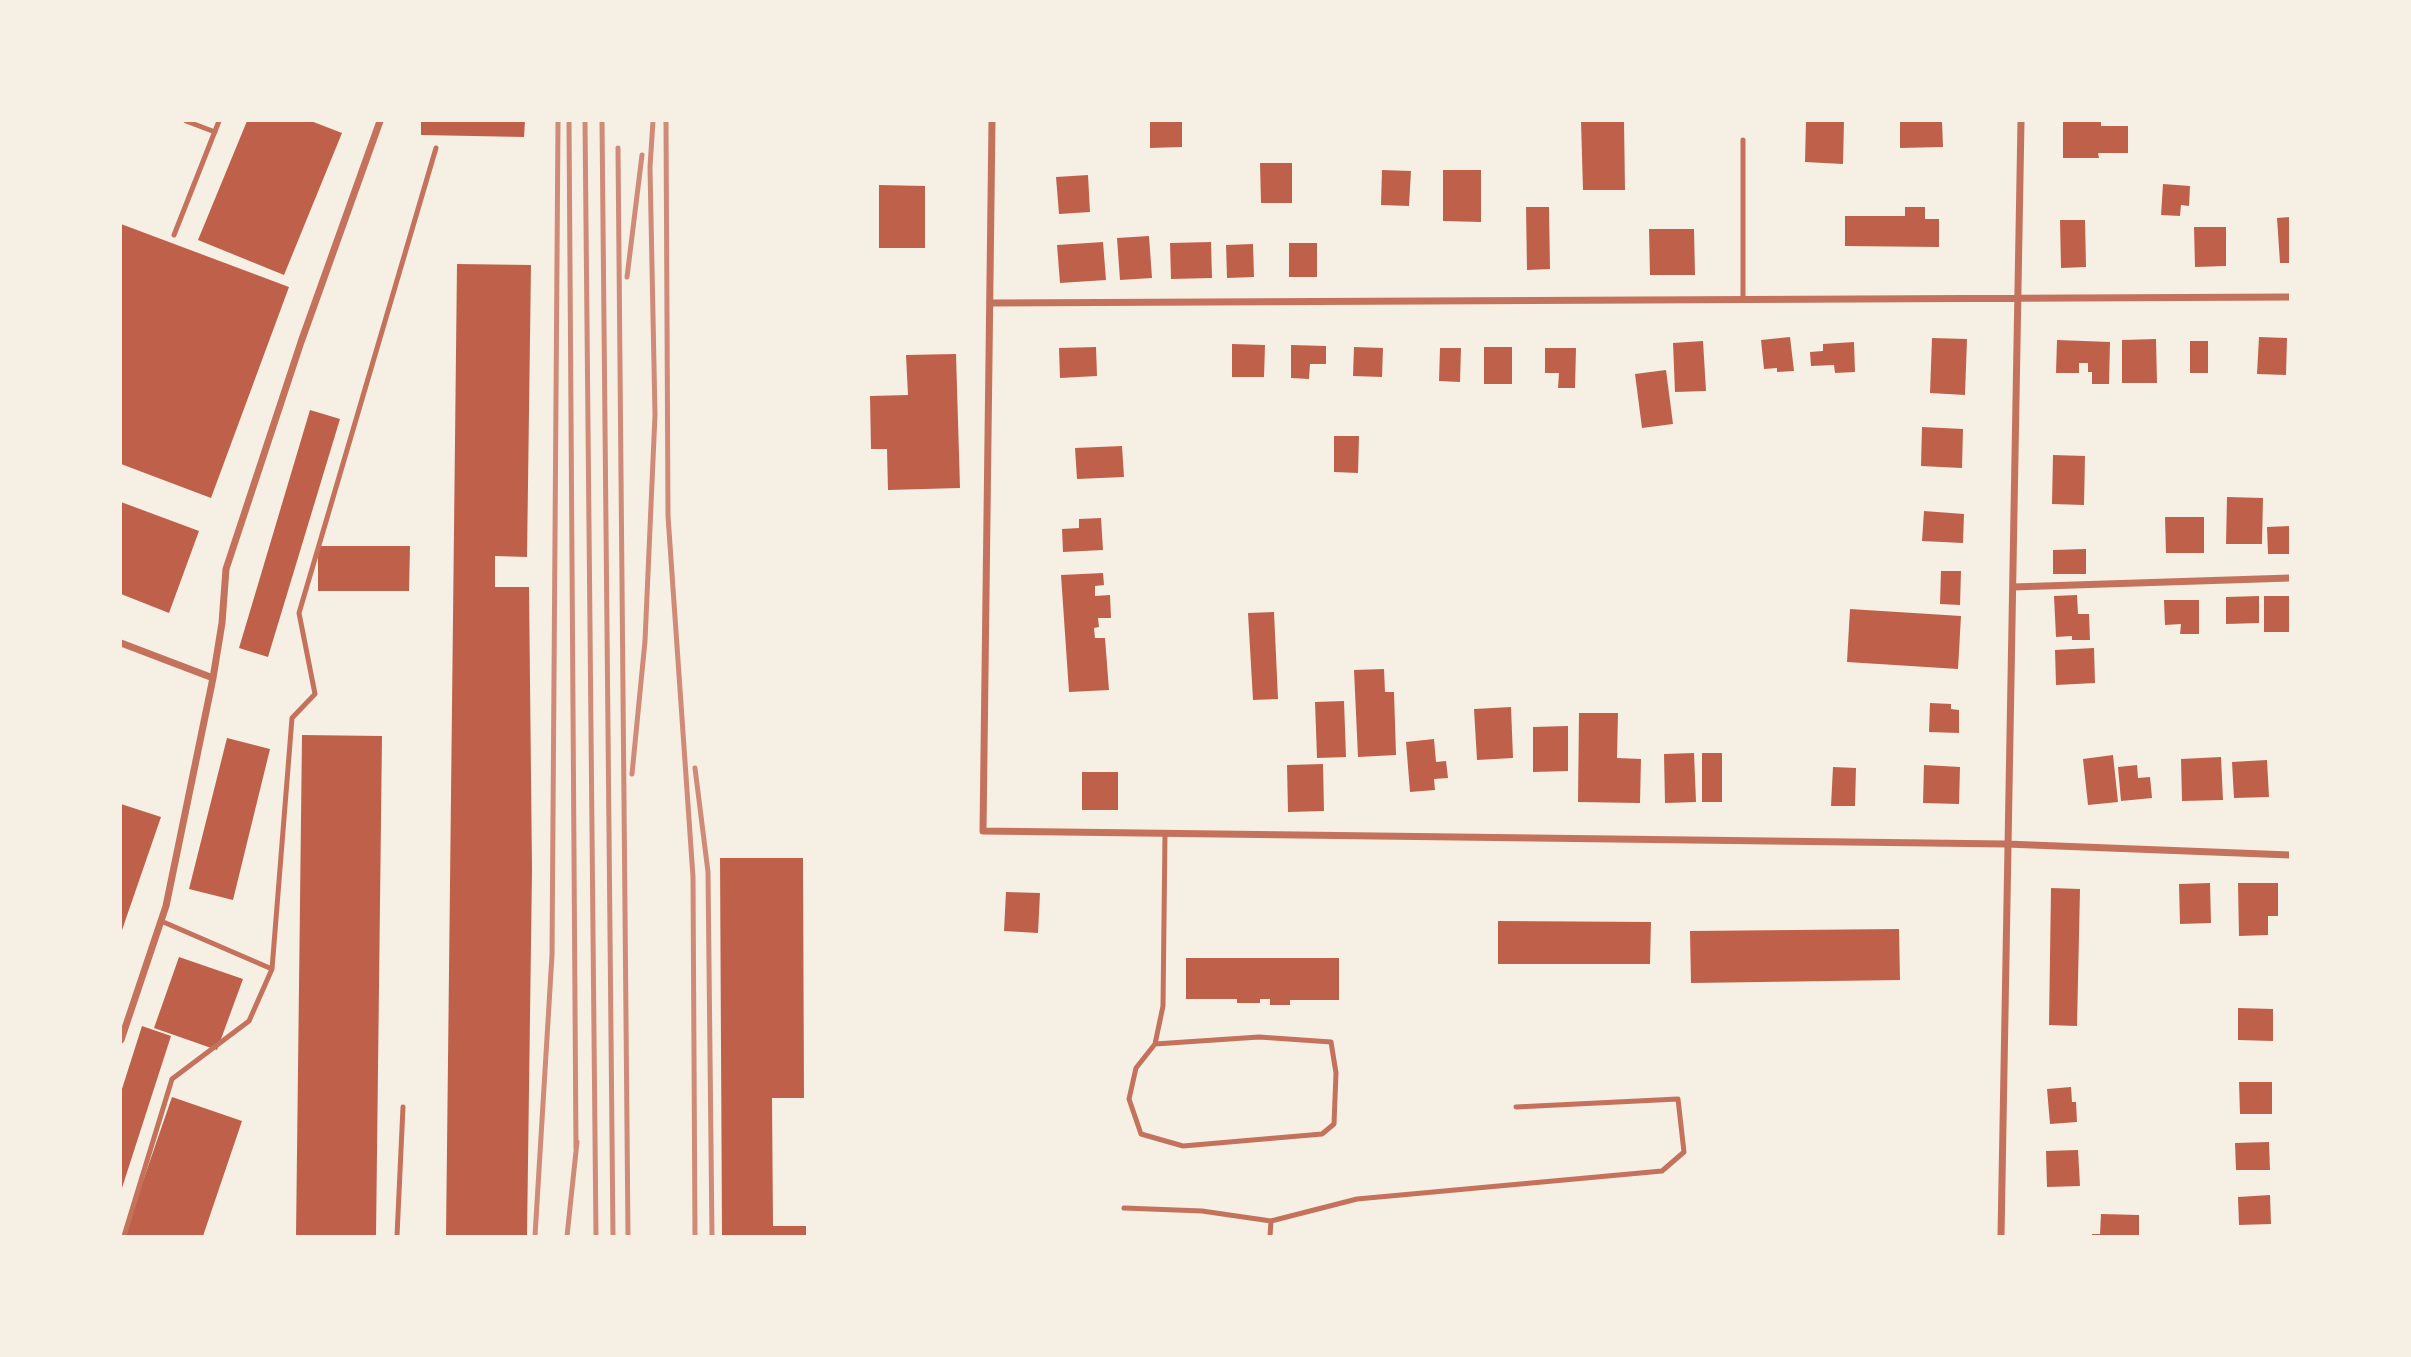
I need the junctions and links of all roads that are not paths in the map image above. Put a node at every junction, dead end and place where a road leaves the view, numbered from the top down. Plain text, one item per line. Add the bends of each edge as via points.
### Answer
1 (186, 121) edge
2 (219, 121) edge
3 (380, 121) edge
4 (992, 121) edge
5 (2021, 121) edge
6 (215, 132) junction
7 (1743, 140) dead end
8 (436, 148) dead end
9 (174, 235) dead end
10 (2290, 297) edge
11 (2017, 298) junction
12 (1743, 299) junction
13 (991, 303) junction
14 (2290, 578) edge
15 (2013, 587) junction
16 (121, 643) edge
17 (213, 678) junction
18 (1165, 834) junction
19 (2006, 844) junction
20 (2290, 855) edge
21 (161, 921) junction
22 (272, 969) junction
23 (121, 1040) edge
24 (1155, 1044) junction
25 (403, 1107) dead end
26 (1516, 1107) dead end
27 (1124, 1208) dead end
28 (1271, 1221) junction
29 (124, 1236) edge
30 (397, 1236) edge
31 (1270, 1236) edge
32 (2001, 1236) edge

1 - 6 lane
2 - 6 lane
3 - 17 street via 226,569
4 - 13 street
5 - 11 street
6 - 9 lane
7 - 12 lane
8 - 22 lane via 299,613 315,694 292,718
10 - 11 street
11 - 12 street
11 - 15 street
12 - 13 street
13 - 18 street via 983,831
14 - 15 street
15 - 19 street
16 - 17 street
17 - 21 street
18 - 19 street
18 - 24 lane via 1163,1006
19 - 20 street
19 - 32 street
21 - 22 lane
21 - 23 street
22 - 29 lane via 248,1021 172,1079
24 - 24 lane via 1136,1068 1129,1099 1141,1134 1183,1146 1322,1134 1334,1124 1336,1073 1331,1042 1259,1037
25 - 30 lane
26 - 28 lane via 1678,1099 1684,1152 1662,1171 1357,1199
27 - 28 lane via 1202,1211
28 - 31 lane

